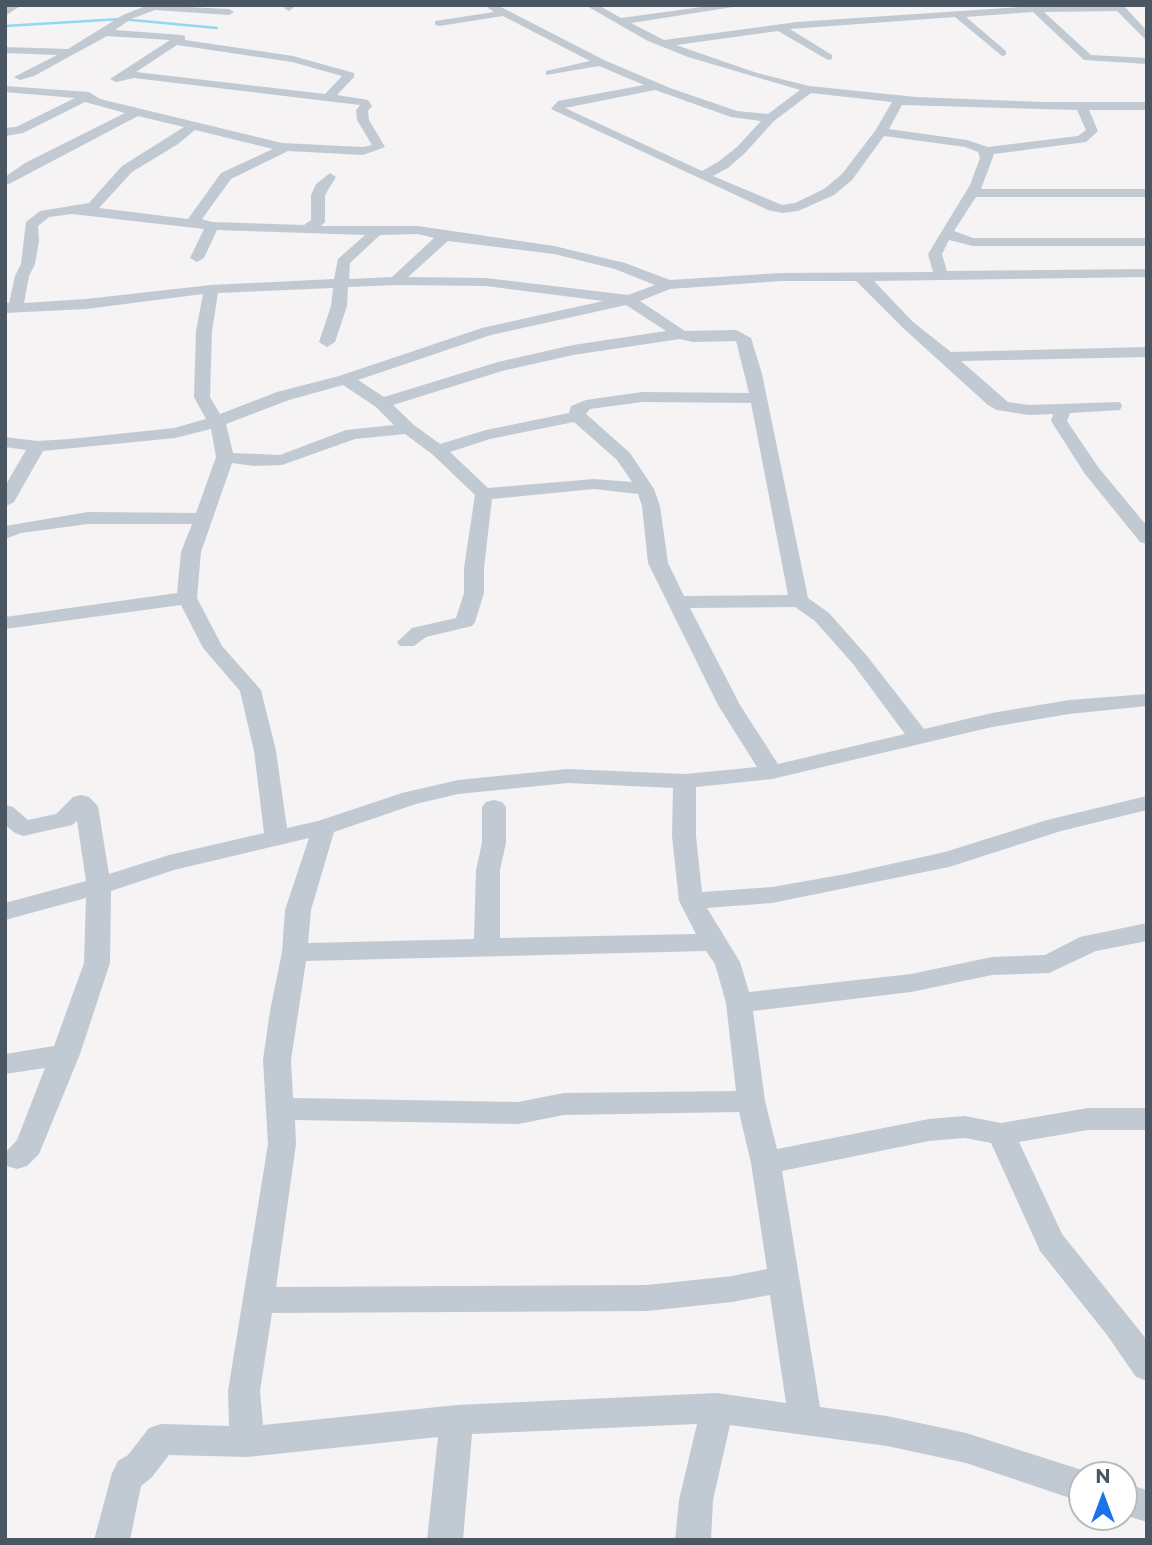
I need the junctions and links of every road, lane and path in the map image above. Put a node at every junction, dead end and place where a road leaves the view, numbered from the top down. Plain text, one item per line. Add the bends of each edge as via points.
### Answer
1 (17, 5) edge
2 (241, 5) edge
3 (489, 5) edge
4 (590, 5) edge
5 (679, 5) edge
6 (741, 5) edge
7 (859, 5) edge
8 (156, 7) edge
9 (1118, 7) edge
10 (1035, 9) junction
11 (229, 12) junction
12 (693, 12) junction
13 (5, 13) edge
14 (505, 13) junction
15 (125, 14) edge
16 (957, 14) junction
17 (880, 19) junction
18 (622, 21) junction
19 (439, 23) dead end
20 (207, 25) dead end
21 (779, 27) junction
22 (193, 32) dead end
23 (105, 33) junction
24 (1147, 38) edge
25 (178, 40) junction
26 (664, 44) junction
27 (5, 50) edge
28 (73, 52) junction
29 (1002, 53) dead end
30 (828, 57) dead end
31 (1147, 61) edge
32 (600, 62) junction
33 (550, 73) dead end
34 (12, 83) edge
35 (656, 86) junction
36 (102, 87) junction
37 (809, 89) junction
38 (328, 98) junction
39 (893, 100) junction
40 (1147, 106) edge
41 (1082, 107) junction
42 (136, 112) junction
43 (770, 118) junction
44 (195, 124) junction
45 (5, 132) edge
46 (881, 132) junction
47 (286, 147) junction
48 (985, 156) junction
49 (330, 177) dead end
50 (706, 177) junction
51 (9, 180) dead end
52 (979, 190) junction
53 (1147, 193) edge
54 (95, 209) junction
55 (212, 226) junction
56 (309, 228) junction
57 (372, 230) junction
58 (947, 231) junction
59 (445, 236) junction
60 (1147, 242) edge
61 (197, 258) dead end
62 (1147, 273) edge
63 (941, 275) junction
64 (860, 277) junction
65 (396, 281) junction
66 (342, 283) junction
67 (668, 285) junction
68 (211, 289) junction
69 (628, 300) junction
70 (11, 307) edge
71 (680, 334) junction
72 (327, 342) dead end
73 (1147, 352) edge
74 (947, 356) junction
75 (345, 379) junction
76 (757, 398) junction
77 (382, 403) junction
78 (1114, 406) dead end
79 (1064, 408) junction
80 (578, 416) junction
81 (216, 422) junction
82 (408, 429) junction
83 (8, 440) edge
84 (37, 446) junction
85 (438, 450) junction
86 (225, 457) junction
87 (634, 472) junction
88 (594, 484) junction
89 (645, 489) junction
90 (484, 494) junction
91 (5, 502) edge
92 (205, 519) junction
93 (9, 529) edge
94 (1147, 538) edge
95 (187, 598) junction
96 (678, 601) junction
97 (799, 601) junction
98 (5, 622) edge
99 (407, 642) dead end
100 (1147, 700) edge
101 (919, 738) junction
102 (772, 772) junction
103 (685, 781) junction
104 (1147, 803) edge
105 (494, 807) dead end
106 (5, 812) edge
107 (324, 827) junction
108 (276, 838) junction
109 (99, 886) junction
110 (691, 901) junction
111 (5, 912) edge
112 (1147, 932) edge
113 (713, 942) junction
114 (487, 946) junction
115 (295, 952) junction
116 (739, 1003) junction
117 (66, 1054) junction
118 (5, 1064) edge
119 (751, 1101) junction
120 (282, 1110) junction
121 (1147, 1119) edge
122 (1001, 1134) junction
123 (17, 1158) dead end
124 (766, 1163) junction
125 (783, 1279) junction
126 (257, 1300) junction
127 (1147, 1367) edge
128 (718, 1408) junction
129 (457, 1420) junction
130 (801, 1420) junction
131 (247, 1441) junction
132 (1068, 1481) edge
133 (112, 1540) edge
134 (445, 1540) edge
135 (693, 1540) edge

1 - 13 street
2 - 11 street
3 - 14 street
4 - 18 street
5 - 12 street
6 - 12 street
7 - 17 street
8 - 11 street
8 - 15 street
9 - 10 street
9 - 24 street
10 - 16 street
10 - 31 street via 1088,58
11 - 20 street
12 - 18 street
14 - 19 street
14 - 32 street
15 - 23 street
16 - 17 street
16 - 29 street
17 - 21 street
18 - 26 street
21 - 26 street
21 - 30 street
22 - 25 street
23 - 25 street
23 - 28 street
25 - 36 street
25 - 38 street via 293,59 350,75
26 - 37 street
27 - 28 street
28 - 34 street
32 - 33 street
32 - 35 street
34 - 36 street
35 - 43 street via 735,114
35 - 50 street via 562,104 557,109
36 - 38 street via 134,75
36 - 42 street via 89,99
36 - 45 street via 19,130
37 - 39 street
37 - 43 street
38 - 47 street via 364,102 363,120 379,147 363,151
39 - 41 street
39 - 46 street
40 - 41 street
41 - 48 street via 1091,131 1082,139 992,149
42 - 44 street
42 - 51 street
43 - 50 street via 741,150
44 - 47 street
44 - 54 street via 127,169
46 - 48 street via 967,144 984,150
46 - 50 street via 830,192 798,207 768,206
47 - 55 street via 226,176 195,217 195,221
48 - 52 street
49 - 56 street via 318,195 318,222
52 - 53 street via 1037,195
52 - 58 street
54 - 55 street via 146,220
54 - 70 street via 45,214 31,225 30,252
55 - 56 street
55 - 61 street
56 - 57 street
57 - 59 street
57 - 66 street via 371,237 343,262
58 - 60 street via 955,239 973,242
58 - 63 street via 935,254
59 - 65 street
59 - 67 street via 554,250 620,266
62 - 63 street
63 - 64 street
64 - 67 street
64 - 74 street
65 - 66 street
65 - 69 street via 507,284
66 - 68 street
66 - 72 street
67 - 69 street
68 - 70 street via 86,304
68 - 81 street via 201,397
69 - 71 street
69 - 75 street via 487,331
71 - 76 street via 743,338
71 - 77 street via 526,359
73 - 74 street
74 - 79 street via 1003,405 1029,410
75 - 77 street
75 - 81 street via 290,393
76 - 80 street via 642,397 586,405 577,410
76 - 97 street
77 - 82 street
78 - 79 street
79 - 94 street via 1059,421 1091,470
80 - 85 street
80 - 87 street via 616,448
81 - 84 street via 139,438
81 - 86 street
82 - 85 street
82 - 86 street via 352,434 282,460
83 - 84 street
84 - 91 street
85 - 90 street
86 - 92 street
87 - 88 street
87 - 89 street
88 - 89 street
88 - 90 street
89 - 96 street via 658,563
90 - 99 street via 474,593 465,622 419,632
92 - 93 street via 88,518
92 - 95 street via 191,552
95 - 98 street
95 - 108 street via 213,648 250,690 265,751
96 - 97 street
96 - 102 street via 729,705
97 - 101 street via 822,617 860,660
100 - 101 street via 1069,707
101 - 102 street
102 - 103 street
103 - 107 street via 568,776 458,786
103 - 110 street via 684,836
104 - 110 street via 846,883
105 - 114 street
106 - 109 street via 23,828 64,820 81,802 86,806
107 - 108 street
107 - 115 street via 298,910
108 - 109 street via 169,863
109 - 111 street
109 - 117 street via 97,963
110 - 113 street
112 - 116 street via 1089,943 1049,964 992,966 911,983
113 - 114 street
113 - 116 street via 727,962
114 - 115 street
115 - 120 street via 278,1060
116 - 119 street
117 - 118 street
117 - 123 street via 29,1146
119 - 120 street via 564,1104 518,1113
119 - 124 street
120 - 126 street via 282,1144
121 - 122 street via 1088,1119
122 - 124 street via 965,1127 929,1130
122 - 127 street via 1051,1241
124 - 125 street
125 - 126 street via 647,1298
125 - 130 street via 802,1390
126 - 131 street via 244,1391
128 - 129 street
128 - 130 street
128 - 135 street via 696,1500
129 - 131 street
129 - 134 street
130 - 132 street via 887,1431 966,1448
131 - 133 street via 161,1439 124,1484

